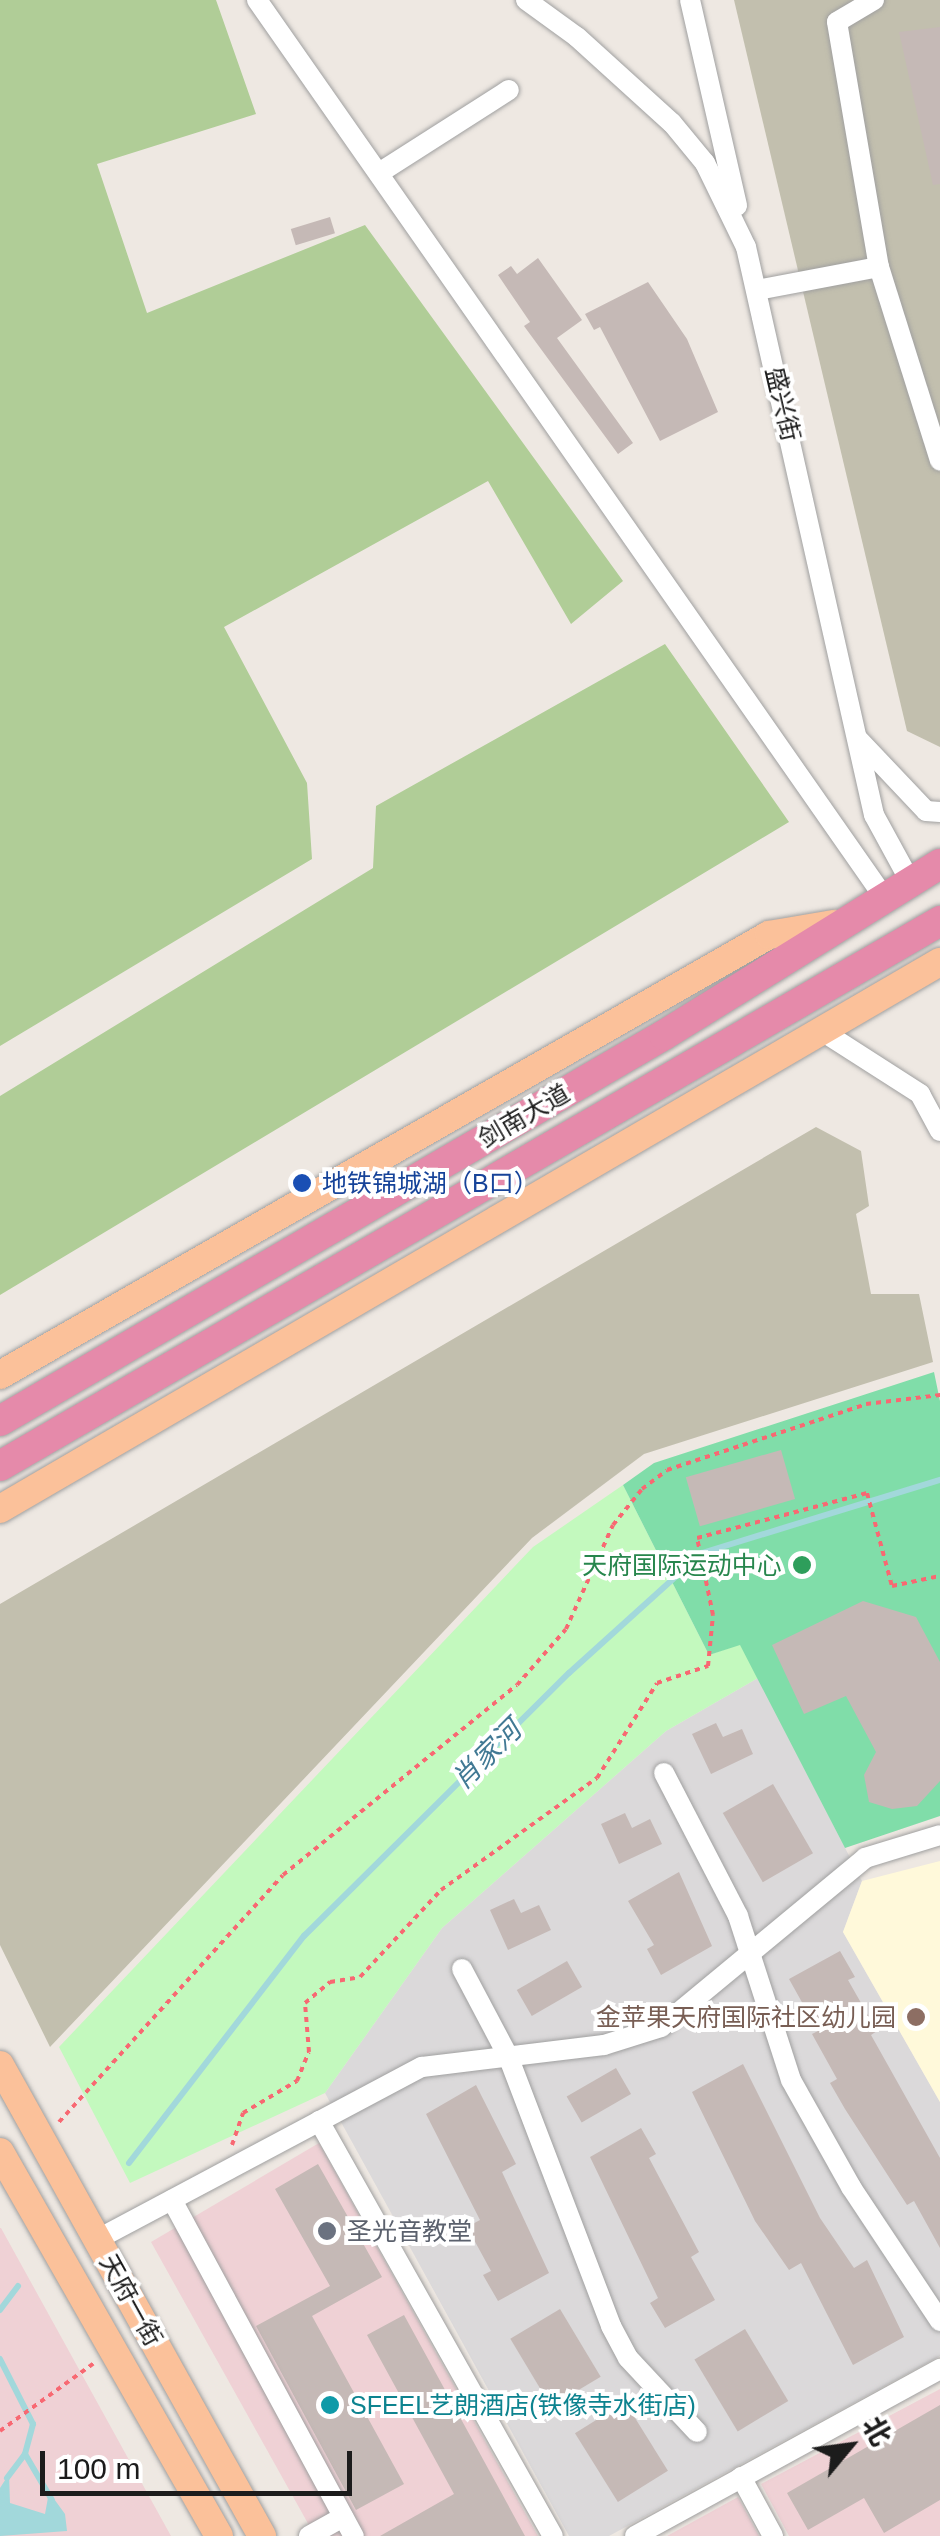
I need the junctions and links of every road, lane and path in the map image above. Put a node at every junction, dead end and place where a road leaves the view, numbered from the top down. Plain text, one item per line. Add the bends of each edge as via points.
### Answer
1 (258, 0) edge
2 (526, 0) edge
3 (690, 0) edge
4 (874, 0) edge
5 (509, 90) dead end
6 (380, 173) junction
7 (746, 247) junction
8 (880, 267) junction
9 (757, 290) junction
10 (940, 461) edge
11 (858, 739) junction
12 (940, 812) edge
13 (940, 864) edge
14 (897, 890) junction
15 (940, 921) edge
16 (834, 924) junction
17 (940, 962) edge
18 (822, 1031) junction
19 (940, 1130) edge
20 (0, 1376) edge
21 (940, 1395) edge
22 (0, 1421) edge
23 (0, 1466) edge
24 (0, 1509) edge
25 (940, 1576) edge
26 (664, 1773) dead end
27 (940, 1835) edge
28 (751, 1956) junction
29 (462, 1968) dead end
30 (508, 2056) junction
31 (0, 2065) edge
32 (319, 2121) junction
33 (42, 2140) junction
34 (0, 2152) edge
35 (222, 2173) junction
36 (172, 2200) junction
37 (98, 2239) junction
38 (940, 2321) edge
39 (114, 2351) junction
40 (940, 2370) edge
41 (0, 2431) edge
42 (697, 2432) dead end
43 (741, 2477) junction
44 (343, 2516) junction
45 (219, 2536) edge
46 (262, 2536) edge
47 (308, 2536) edge
48 (354, 2536) edge
49 (553, 2536) edge
50 (634, 2536) edge
51 (773, 2536) edge

1 - 6 street
2 - 7 street, 盛兴街 via 672,124 705,163
3 - 7 street
4 - 8 street via 837,22
5 - 6 street
6 - 14 street
7 - 9 street, 盛兴街
8 - 9 street
8 - 10 street
9 - 11 street, 盛兴街
11 - 12 street via 926,811
11 - 14 street, 盛兴街
13 - 14 highway, 剑南大道
14 - 16 highway, 剑南大道
15 - 23 highway, 剑南大道
16 - 20 main road via 770,935
16 - 22 highway, 剑南大道 via 664,1036
17 - 18 main road
18 - 19 street via 920,1094
18 - 24 main road
21 - 33 path via 866,1404 668,1470 642,1489 613,1525 566,1629 517,1685 283,1875
25 - 35 path via 892,1586 867,1493 698,1538 713,1615 708,1666 657,1684 597,1778 441,1890 360,1977 330,1982 305,2002 310,2052 296,2081 242,2113
26 - 28 street via 738,1916
27 - 28 street via 865,1858
28 - 30 street via 703,1998 645,2034
28 - 38 street via 791,2080 851,2187
29 - 30 street
30 - 32 street via 422,2066
30 - 42 street via 611,2326 628,2358
31 - 33 main road, 天府一街
32 - 35 street
32 - 49 street
33 - 37 main road, 天府一街
34 - 39 main road, 天府一街
35 - 36 street
36 - 37 street
36 - 44 street
37 - 46 main road, 天府一街
39 - 41 path
39 - 45 main road, 天府一街
40 - 43 street
43 - 50 street
43 - 51 street
44 - 47 street
44 - 48 street

